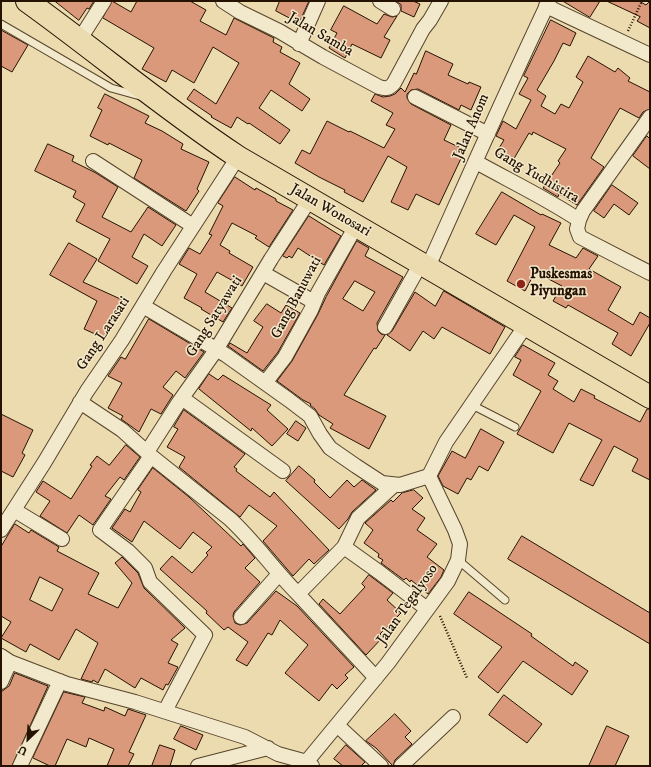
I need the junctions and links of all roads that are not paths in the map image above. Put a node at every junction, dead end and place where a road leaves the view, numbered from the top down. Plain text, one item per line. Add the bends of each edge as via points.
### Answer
1 (27, 1) edge
2 (104, 1) edge
3 (223, 1) edge
4 (318, 1) edge
5 (380, 1) edge
6 (441, 1) edge
7 (547, 4) edge
8 (393, 9) dead end
9 (1, 24) edge
10 (80, 40) junction
11 (299, 44) junction
12 (650, 55) edge
13 (415, 97) dead end
14 (160, 102) junction
15 (650, 117) edge
16 (488, 134) junction
17 (238, 157) junction
18 (93, 161) dead end
19 (476, 162) junction
20 (310, 199) junction
21 (579, 220) junction
22 (193, 226) junction
23 (356, 226) junction
24 (425, 265) junction
25 (263, 273) junction
26 (650, 273) edge
27 (314, 302) junction
28 (143, 306) junction
29 (526, 325) junction
30 (385, 326) dead end
31 (216, 350) junction
32 (265, 383) junction
33 (650, 397) edge
34 (182, 398) junction
35 (80, 402) junction
36 (472, 405) junction
37 (515, 427) dead end
38 (149, 454) junction
39 (283, 471) dead end
40 (429, 476) junction
41 (394, 485) junction
42 (14, 510) junction
43 (1, 530) edge
44 (62, 538) dead end
45 (344, 547) junction
46 (458, 560) junction
47 (279, 574) junction
48 (298, 594) junction
49 (505, 600) dead end
50 (430, 605) junction
51 (241, 617) dead end
52 (5, 659) edge
53 (376, 678) junction
54 (60, 681) junction
55 (1, 682) edge
56 (165, 711) junction
57 (453, 717) dead end
58 (337, 725) junction
59 (273, 751) junction
60 (308, 765) edge
61 (20, 766) edge
62 (198, 766) edge
63 (226, 766) edge
64 (381, 766) edge
65 (401, 766) edge

1 - 10 highway, Jalan Wonosari
2 - 10 street
3 - 11 street, Jalan Samba
4 - 11 street
5 - 8 street
6 - 11 street, Jalan Samba via 394,83 388,89 379,87
7 - 12 street
7 - 16 street, Jalan Anom
9 - 14 lane via 111,88
10 - 14 highway, Jalan Wonosari
13 - 16 street
14 - 17 highway, Jalan Wonosari
15 - 21 street
16 - 19 street, Jalan Anom
17 - 20 highway, Jalan Wonosari
17 - 22 street, Gang Larasati
18 - 22 street
19 - 21 street, Gang Yudhistira
19 - 24 street, Jalan Anom
20 - 23 highway, Jalan Wonosari
20 - 25 street, Gang Satyawati
21 - 26 street, Gang Yudhistira via 577,229 580,237
22 - 28 street, Gang Larasati
23 - 24 highway, Jalan Wonosari
23 - 27 street, Gang Banuwati
24 - 29 highway, Jalan Wonosari
24 - 30 street, Jalan Anom
25 - 27 street
25 - 31 street, Gang Satyawati
27 - 32 street, Gang Banuwati via 285,357
28 - 31 street
28 - 35 street, Gang Larasati
29 - 33 highway, Jalan Wonosari
29 - 36 street
31 - 32 street
31 - 34 street, Gang Satyawati
32 - 41 street via 310,416 330,448 382,483
34 - 38 street, Gang Satyawati
34 - 39 street
35 - 38 street via 122,430
35 - 42 street, Gang Larasati
36 - 37 lane
36 - 40 street via 446,442
38 - 47 street via 242,530
38 - 56 street, Gang Satyawati via 100,530 128,551 145,568 150,582 205,635
40 - 41 street
40 - 46 street, Jalan Tegalyoso via 460,544
41 - 45 street via 358,518
42 - 43 street, Gang Larasati
42 - 44 street
45 - 48 street
45 - 50 street
46 - 49 lane
46 - 50 street, Jalan Tegalyoso via 448,581
47 - 48 street
47 - 51 street
48 - 53 street
50 - 53 street, Jalan Tegalyoso
52 - 54 street
52 - 55 street
53 - 58 street, Jalan Tegalyoso
54 - 56 street
54 - 61 street
56 - 59 street via 245,737
57 - 65 street
58 - 60 street, Jalan Tegalyoso
58 - 64 street
59 - 60 street
59 - 62 street
59 - 63 street

